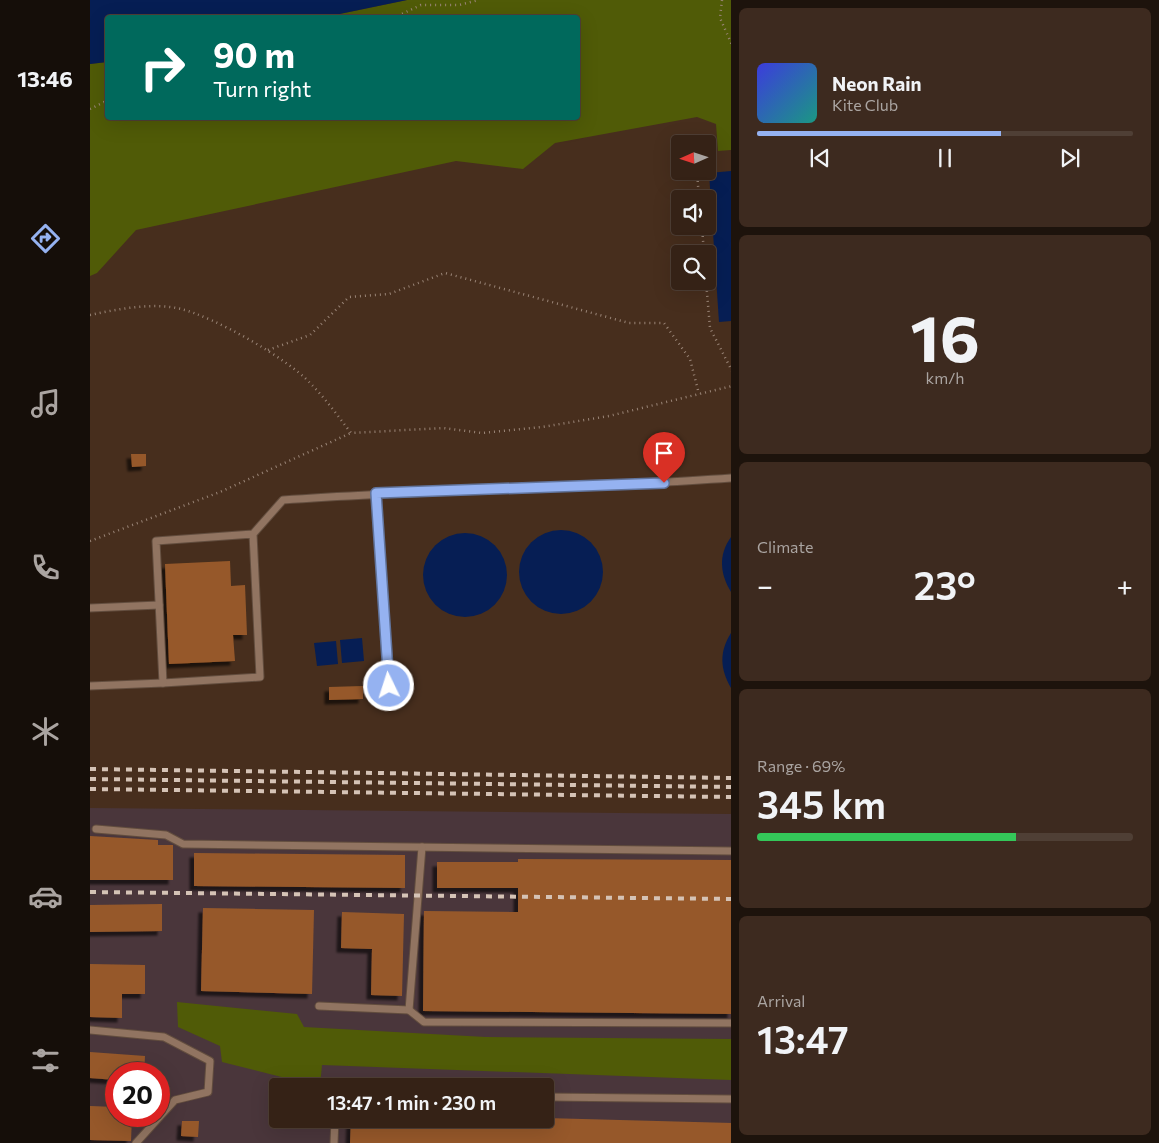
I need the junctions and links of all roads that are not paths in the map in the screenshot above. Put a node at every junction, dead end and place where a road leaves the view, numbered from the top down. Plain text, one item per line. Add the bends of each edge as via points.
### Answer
1 (731, 478) edge
2 (376, 493) junction
3 (253, 534) junction
4 (159, 605) junction
5 (90, 608) edge
6 (162, 683) junction
7 (90, 686) edge
8 (389, 686) dead end
9 (96, 829) dead end
10 (422, 847) junction
11 (731, 851) edge
12 (319, 1006) dead end
13 (409, 1010) junction
14 (731, 1023) edge
15 (90, 1030) edge
16 (554, 1097) edge
17 (731, 1099) edge
18 (335, 1128) edge
19 (136, 1143) edge
20 (334, 1143) edge

1 - 2 lane via 630,486
2 - 3 lane via 283,500
2 - 8 lane
3 - 4 lane via 156,541
3 - 6 lane via 260,677
4 - 5 lane
4 - 6 lane
6 - 7 lane
9 - 10 lane via 166,835 183,844
10 - 11 lane
10 - 13 lane
12 - 13 lane
13 - 14 lane via 424,1022
15 - 19 lane via 164,1037 210,1061 208,1092 174,1100
16 - 17 lane
18 - 20 lane

